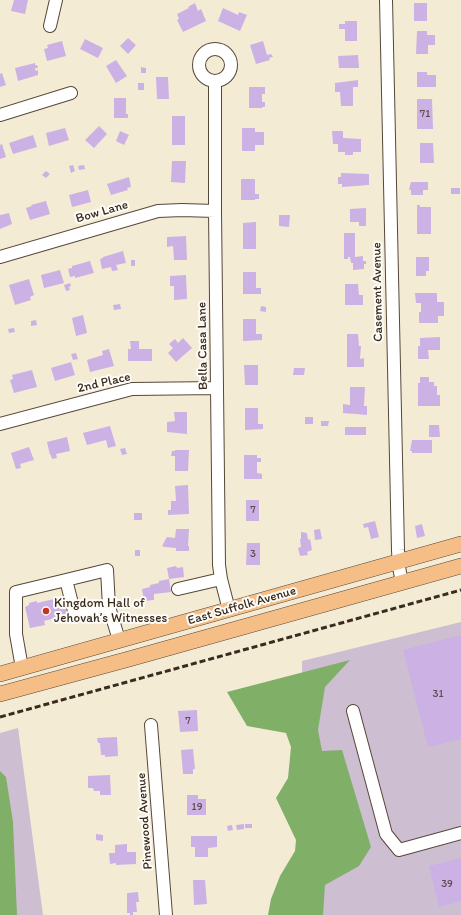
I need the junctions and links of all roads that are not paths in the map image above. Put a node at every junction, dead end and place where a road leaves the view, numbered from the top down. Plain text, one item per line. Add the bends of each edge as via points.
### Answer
1 (56, 0) edge
2 (386, 0) edge
3 (50, 26) dead end
4 (215, 82) dead end
5 (71, 93) dead end
6 (0, 115) edge
7 (215, 211) junction
8 (0, 257) edge
9 (217, 388) junction
10 (0, 424) edge
11 (461, 544) edge
12 (398, 562) junction
13 (461, 566) edge
14 (221, 579) junction
15 (66, 580) junction
16 (402, 583) junction
17 (178, 589) dead end
18 (109, 607) junction
19 (229, 610) junction
20 (119, 640) junction
21 (22, 668) junction
22 (0, 674) edge
23 (0, 694) edge
24 (353, 711) dead end
25 (151, 725) dead end
26 (461, 833) edge
27 (166, 915) edge

1 - 3 street
2 - 12 street, Casement Avenue
4 - 7 street, Bella Casa Lane
5 - 6 street
7 - 8 street, Bow Lane via 158,211
7 - 9 street, Bella Casa Lane
9 - 10 street, 2nd Place via 132,389
9 - 14 street, Bella Casa Lane
11 - 12 main road, East Suffolk Avenue
12 - 16 street, Casement Avenue
12 - 19 main road, East Suffolk Avenue
13 - 16 main road, East Suffolk Avenue
14 - 17 street
14 - 19 street, Bella Casa Lane
15 - 18 street via 74,615
15 - 18 street via 107,570
15 - 21 street via 16,592 16,634
16 - 23 main road, East Suffolk Avenue
18 - 20 street
19 - 20 main road, East Suffolk Avenue
20 - 21 main road, East Suffolk Avenue
21 - 22 main road, East Suffolk Avenue
24 - 26 street via 386,834 399,850
25 - 27 street, Pinewood Avenue

